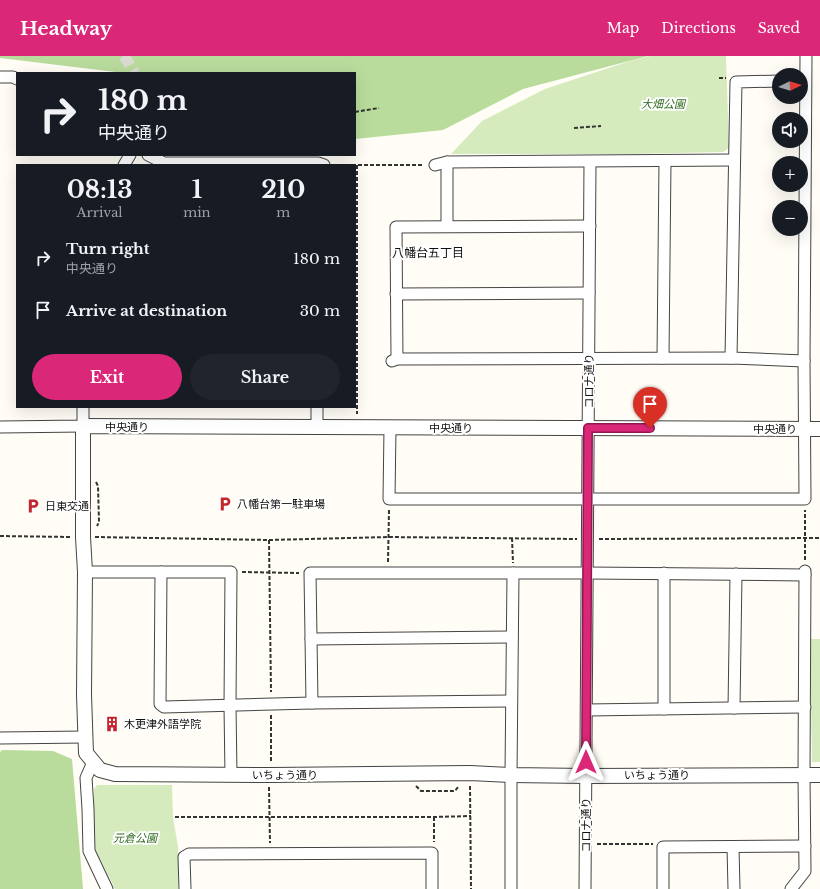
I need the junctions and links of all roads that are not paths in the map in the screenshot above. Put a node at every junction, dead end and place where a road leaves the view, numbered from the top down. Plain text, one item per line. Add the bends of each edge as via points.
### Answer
1 (806, 56) edge
2 (805, 68) edge
3 (0, 77) edge
4 (16, 79) edge
5 (772, 81) edge
6 (804, 104) edge
7 (150, 156) edge
8 (734, 160) junction
9 (666, 161) junction
10 (319, 162) edge
11 (447, 162) junction
12 (590, 162) junction
13 (164, 164) edge
14 (435, 165) road end
15 (447, 226) junction
16 (590, 226) junction
17 (589, 293) junction
18 (396, 294) junction
19 (589, 358) junction
20 (663, 358) junction
21 (731, 358) junction
22 (804, 361) junction
23 (83, 408) edge
24 (317, 408) edge
25 (83, 426) junction
26 (0, 427) edge
27 (317, 427) junction
28 (390, 428) junction
29 (588, 428) junction
30 (805, 429) junction
31 (820, 429) edge
32 (588, 499) junction
33 (85, 572) junction
34 (161, 572) junction
35 (512, 573) junction
36 (587, 573) junction
37 (664, 573) junction
38 (736, 574) junction
39 (512, 637) junction
40 (311, 639) junction
41 (511, 701) junction
42 (312, 703) junction
43 (230, 706) junction
44 (805, 707) junction
45 (734, 708) junction
46 (664, 709) junction
47 (586, 710) junction
48 (85, 737) junction
49 (0, 738) edge
50 (93, 762) junction
51 (231, 775) junction
52 (510, 775) junction
53 (804, 775) junction
54 (820, 775) edge
55 (586, 776) junction
56 (805, 846) junction
57 (732, 847) junction
58 (107, 889) edge
59 (185, 889) edge
60 (432, 889) edge
61 (511, 889) edge
62 (585, 889) edge
63 (663, 889) edge
64 (734, 889) edge
65 (791, 889) edge

1 - 2 street
3 - 4 street
5 - 8 street via 736,82
6 - 22 street
7 - 13 street
8 - 9 street
8 - 21 street
9 - 12 street
9 - 20 street
10 - 13 street
11 - 12 street
11 - 14 street
11 - 15 street
12 - 16 street, コロナ通り
15 - 16 street
15 - 18 street via 396,227
16 - 17 street, コロナ通り
17 - 18 street
17 - 19 street, コロナ通り
18 - 19 street via 394,360
19 - 20 street
19 - 29 street, コロナ通り
20 - 21 street
21 - 22 street
22 - 30 street
23 - 25 street
24 - 27 street
25 - 26 street
25 - 27 street, 中央通り
25 - 33 street
27 - 28 street, 中央通り
28 - 29 street, 中央通り
28 - 32 street via 389,499
29 - 30 street, 中央通り
29 - 32 street, コロナ通り
30 - 31 street, 中央通り
30 - 32 street via 805,499
32 - 36 street, コロナ通り
33 - 34 street
33 - 48 street
34 - 43 street via 160,704 164,707
34 - 43 street via 231,572
35 - 36 street
35 - 39 street
35 - 40 street via 310,573
36 - 37 street
36 - 47 street, コロナ通り
37 - 38 street
37 - 46 street
38 - 44 street via 805,573 808,636
38 - 45 street
39 - 40 street
39 - 41 street
40 - 42 street
41 - 42 street
41 - 52 street
42 - 43 street
43 - 51 street
44 - 45 street
44 - 53 street
45 - 46 street
46 - 47 street
47 - 55 street, コロナ通り
48 - 49 street
48 - 50 street via 86,753
50 - 51 street, いちょう通り via 100,770 114,774
50 - 58 street via 86,778 89,851
51 - 52 street, いちょう通り via 270,782 470,773
52 - 55 street, いちょう通り
52 - 61 street
53 - 54 street, いちょう通り
53 - 55 street, いちょう通り
53 - 56 street
55 - 62 street, コロナ通り
56 - 57 street
56 - 65 street via 805,871
57 - 63 street via 663,847
57 - 64 street
59 - 60 street via 184,857 189,854 432,854

